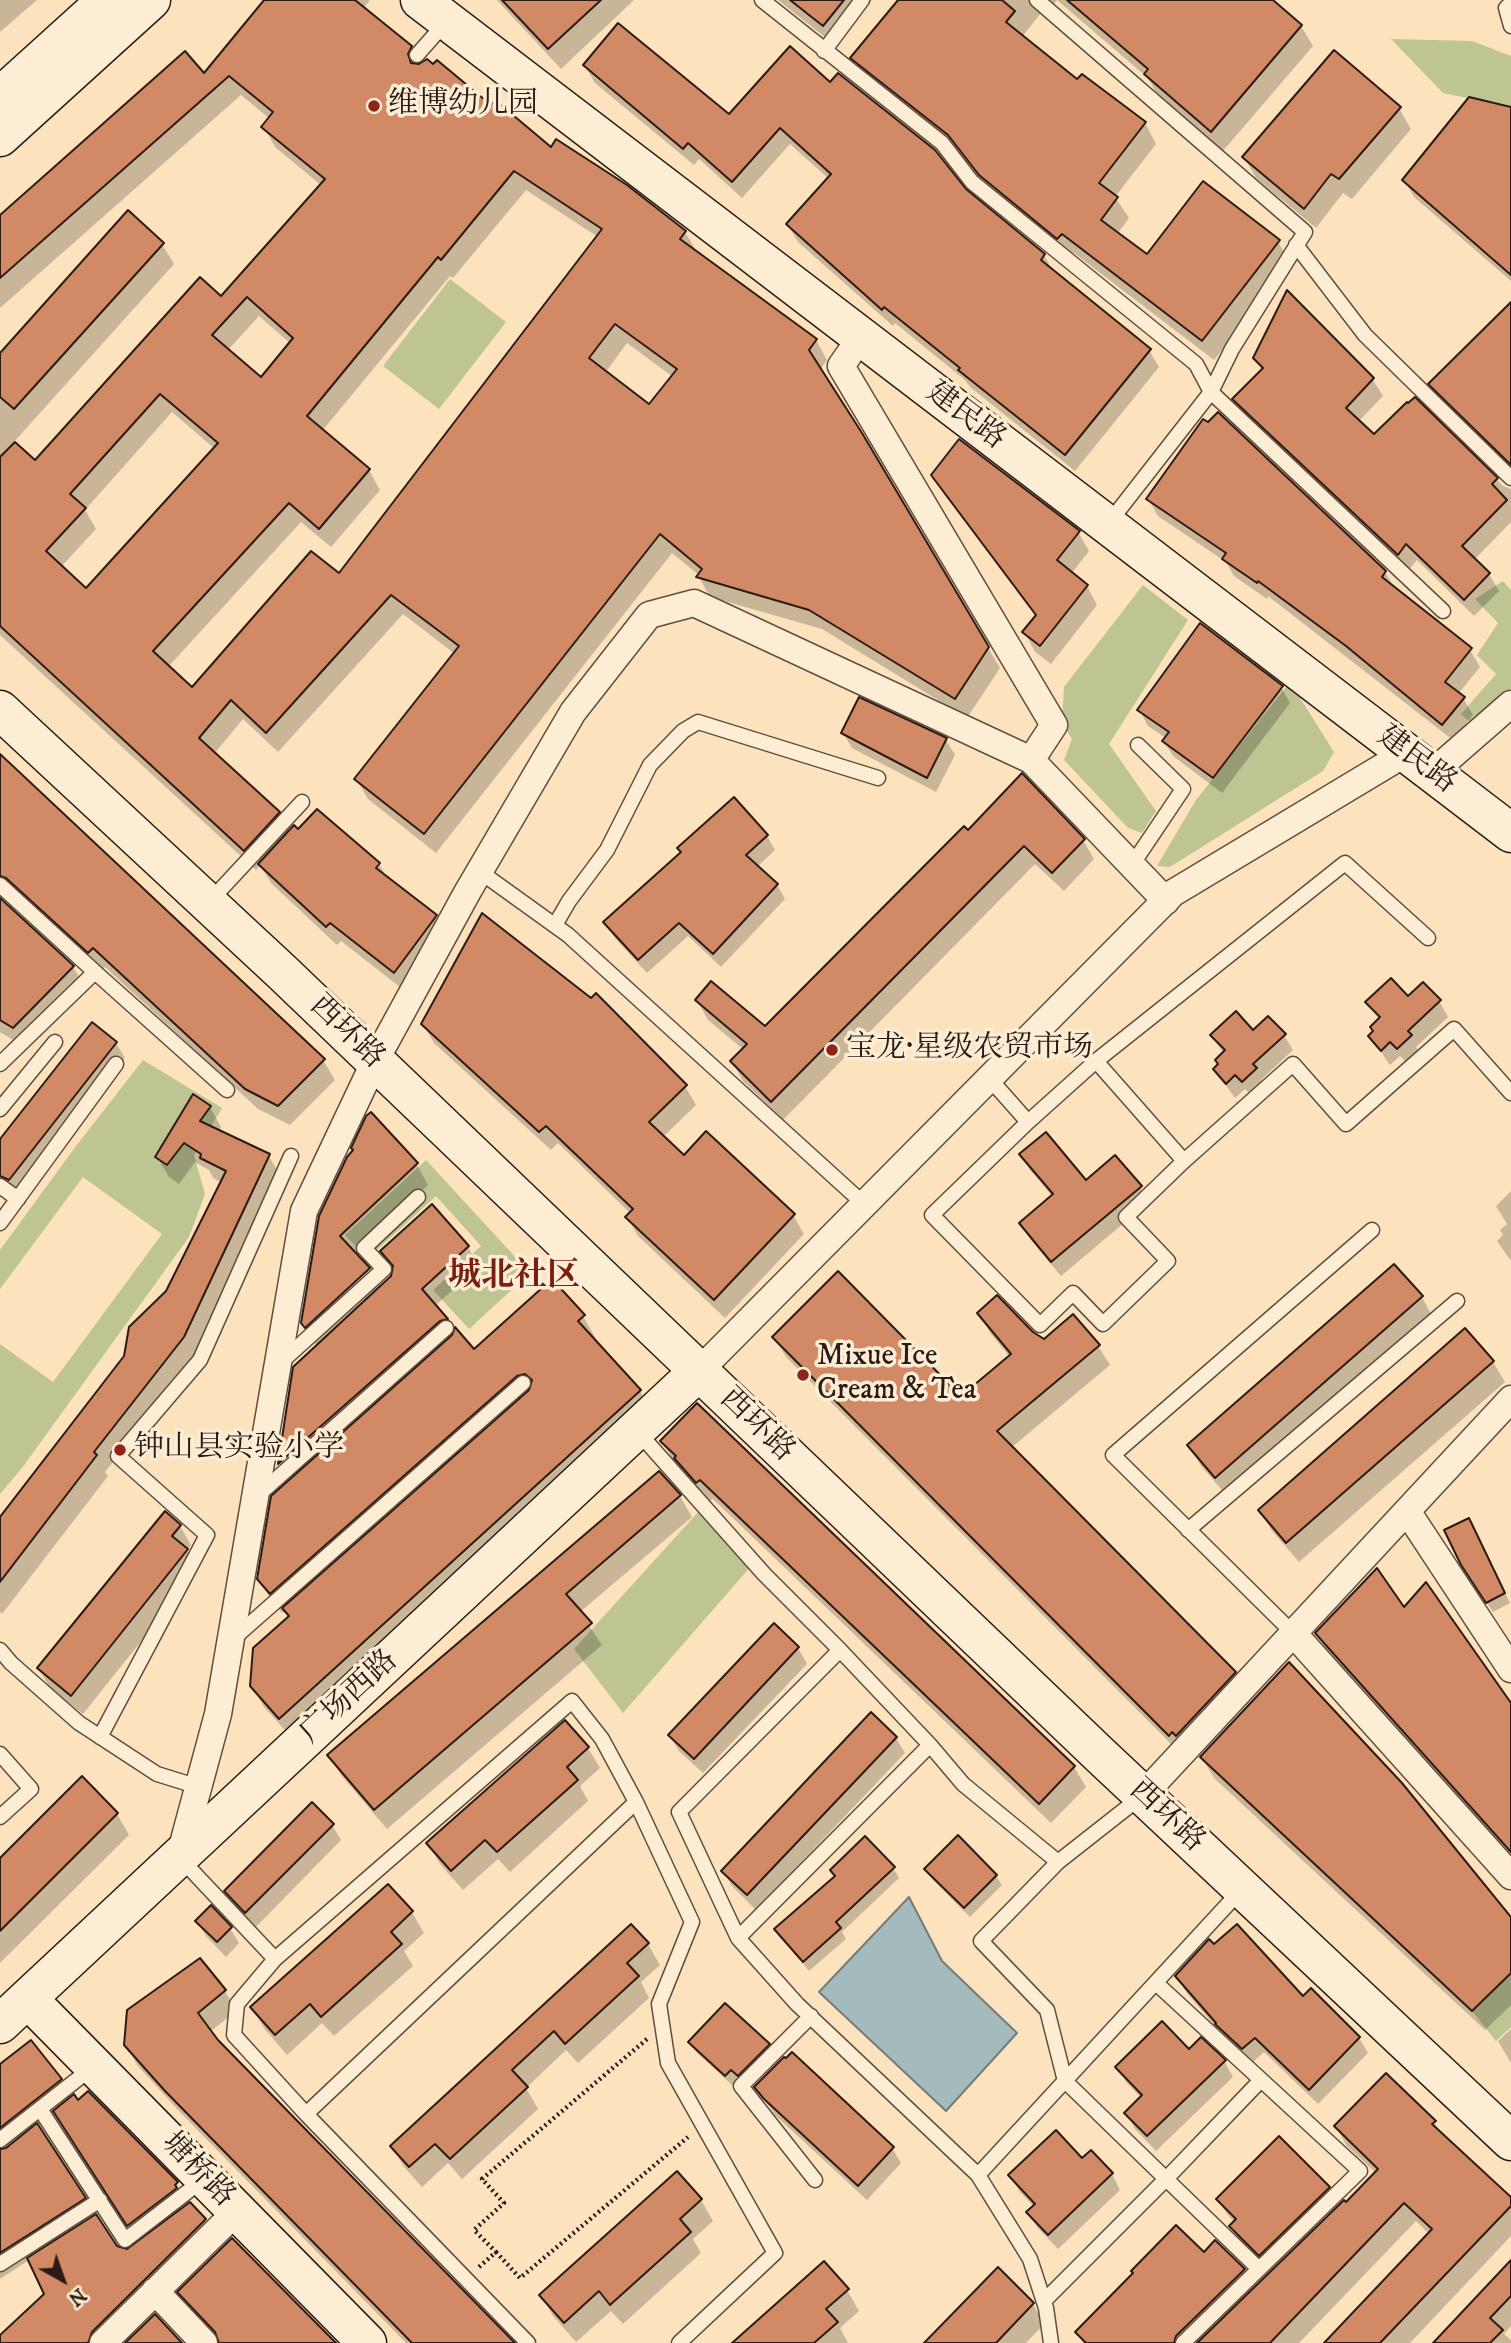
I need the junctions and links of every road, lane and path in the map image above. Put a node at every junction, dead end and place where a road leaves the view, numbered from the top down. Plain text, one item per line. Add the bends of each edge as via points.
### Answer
1 (762, 0) edge
2 (862, 0) edge
3 (1037, 0) edge
4 (133, 3) edge
5 (1511, 4) edge
6 (434, 10) edge
7 (1511, 26) edge
8 (824, 51) junction
9 (417, 55) dead end
10 (0, 97) edge
11 (0, 137) edge
12 (1296, 245) junction
13 (860, 337) junction
14 (1211, 393) junction
15 (1511, 478) edge
16 (1107, 525) junction
17 (1443, 611) dead end
18 (1511, 704) edge
19 (0, 710) edge
20 (1138, 745) dead end
21 (1031, 760) junction
22 (1419, 763) junction
23 (878, 778) dead end
24 (302, 802) dead end
25 (1511, 833) edge
26 (1132, 865) junction
27 (479, 871) junction
28 (0, 885) edge
29 (1166, 901) junction
30 (208, 903) junction
31 (555, 925) junction
32 (1428, 938) dead end
33 (95, 972) junction
34 (55, 1042) dead end
35 (376, 1061) junction
36 (1096, 1061) junction
37 (0, 1064) edge
38 (116, 1064) dead end
39 (989, 1078) junction
40 (227, 1090) dead end
41 (1511, 1094) edge
42 (0, 1109) edge
43 (1028, 1122) junction
44 (291, 1156) dead end
45 (1184, 1161) junction
46 (0, 1186) edge
47 (418, 1197) dead end
48 (18, 1199) junction
49 (864, 1204) junction
50 (0, 1223) edge
51 (1372, 1230) dead end
52 (1457, 1301) dead end
53 (446, 1328) dead end
54 (278, 1365) junction
55 (699, 1371) junction
56 (523, 1383) dead end
57 (1511, 1399) edge
58 (636, 1430) junction
59 (256, 1498) junction
60 (1406, 1511) junction
61 (1188, 1530) junction
62 (1293, 1633) junction
63 (231, 1640) junction
64 (0, 1650) edge
65 (840, 1650) junction
66 (1511, 1669) edge
67 (100, 1737) junction
68 (930, 1745) junction
69 (0, 1754) edge
70 (199, 1787) junction
71 (1143, 1795) junction
72 (636, 1802) junction
73 (0, 1817) edge
74 (180, 1857) junction
75 (1058, 1862) junction
76 (1511, 1876) edge
77 (1242, 1889) junction
78 (738, 1938) junction
79 (275, 1959) junction
80 (1156, 1983) junction
81 (28, 1999) junction
82 (811, 2016) junction
83 (0, 2024) edge
84 (663, 2026) junction
85 (94, 2067) junction
86 (1261, 2080) junction
87 (1065, 2081) junction
88 (40, 2109) junction
89 (306, 2114) junction
90 (703, 2124) junction
91 (0, 2140) edge
92 (1511, 2141) edge
93 (978, 2175) junction
94 (205, 2178) junction
95 (1166, 2179) junction
96 (815, 2180) dead end
97 (100, 2200) junction
98 (237, 2211) junction
99 (496, 2252) junction
100 (0, 2264) edge
101 (1259, 2269) junction
102 (466, 2279) junction
103 (155, 2291) junction
104 (1044, 2301) junction
105 (103, 2343) edge
106 (204, 2343) edge
107 (367, 2343) edge
108 (528, 2343) edge
109 (679, 2343) edge
110 (1051, 2343) edge
111 (1183, 2343) edge

1 - 8 lane
2 - 8 lane
3 - 12 lane via 1305,232
4 - 10 street
4 - 11 street
5 - 7 lane via 1506,8
6 - 9 lane
6 - 13 street, 建民路
8 - 14 lane via 942,143 972,182 1196,364
12 - 14 lane via 1232,349
12 - 15 lane via 1365,335
13 - 16 street, 建民路
13 - 21 street via 841,366 1054,724
14 - 16 lane
14 - 17 lane
16 - 22 street, 建民路
18 - 22 street
19 - 30 street, 西环路
20 - 26 lane via 1183,789
21 - 26 street
21 - 27 street via 694,603 649,615 573,712
22 - 25 street, 建民路
22 - 29 street via 1173,893
23 - 31 lane via 698,722 650,765 607,850
24 - 30 lane
26 - 29 street
27 - 31 lane
27 - 35 street
28 - 33 lane
29 - 39 street
30 - 35 street, 西环路
31 - 49 lane
32 - 36 lane via 1345,863
33 - 37 lane
33 - 40 lane
34 - 42 lane
35 - 54 street via 304,1211
35 - 55 street, 西环路
36 - 43 lane
36 - 45 lane
38 - 48 lane
39 - 43 lane
39 - 49 street
41 - 45 lane via 1454,1029 1346,1124 1293,1064
43 - 45 lane via 932,1215 1040,1325 1073,1293 1103,1324 1168,1261 1126,1217
44 - 67 lane via 201,1360 118,1456 207,1535
46 - 48 lane
47 - 54 lane via 364,1248 384,1269
48 - 50 lane
49 - 55 street
51 - 61 lane via 1113,1455
52 - 61 lane
53 - 59 lane
54 - 59 street
55 - 58 street, 广场西路
55 - 71 street, 西环路
56 - 63 lane
57 - 60 street
58 - 65 lane via 764,1574
58 - 74 street, 广场西路
59 - 63 street
60 - 62 street
60 - 66 street
61 - 62 lane
62 - 71 street
62 - 76 street
63 - 70 street
64 - 67 lane
65 - 68 lane
65 - 78 lane via 679,1812
67 - 70 lane via 157,1774
68 - 75 lane via 963,1784
68 - 78 lane
69 - 73 lane via 31,1790
70 - 74 street
71 - 75 lane
71 - 77 street, 西环路
72 - 79 lane via 601,1739 572,1701
72 - 84 lane via 692,1922 659,2004
72 - 89 lane
74 - 79 lane
74 - 81 street, 广场西路
75 - 87 lane via 981,1941 1047,2010
77 - 80 lane
77 - 92 street, 西环路
78 - 82 lane
79 - 89 lane via 237,2004 234,2035
80 - 86 lane
80 - 87 lane
81 - 83 street, 广场西路
81 - 85 street, 塘桥路
82 - 93 lane
82 - 96 lane via 741,2086
84 - 90 lane via 668,2063
84 - 99 path via 482,2179 504,2203 474,2230
85 - 88 lane
85 - 94 street, 塘桥路
86 - 95 lane
86 - 101 lane via 1360,2171
87 - 93 lane
87 - 95 lane
88 - 91 lane
88 - 97 lane
89 - 102 lane
90 - 99 path via 520,2278
90 - 109 lane via 775,2253
93 - 104 lane via 1030,2259
94 - 97 lane via 125,2240
94 - 98 street, 塘桥路
95 - 101 lane
95 - 104 lane
97 - 100 lane
98 - 103 street
98 - 107 street, 塘桥路
99 - 102 path
101 - 111 lane
102 - 108 lane
103 - 105 street
103 - 106 street
104 - 110 lane

